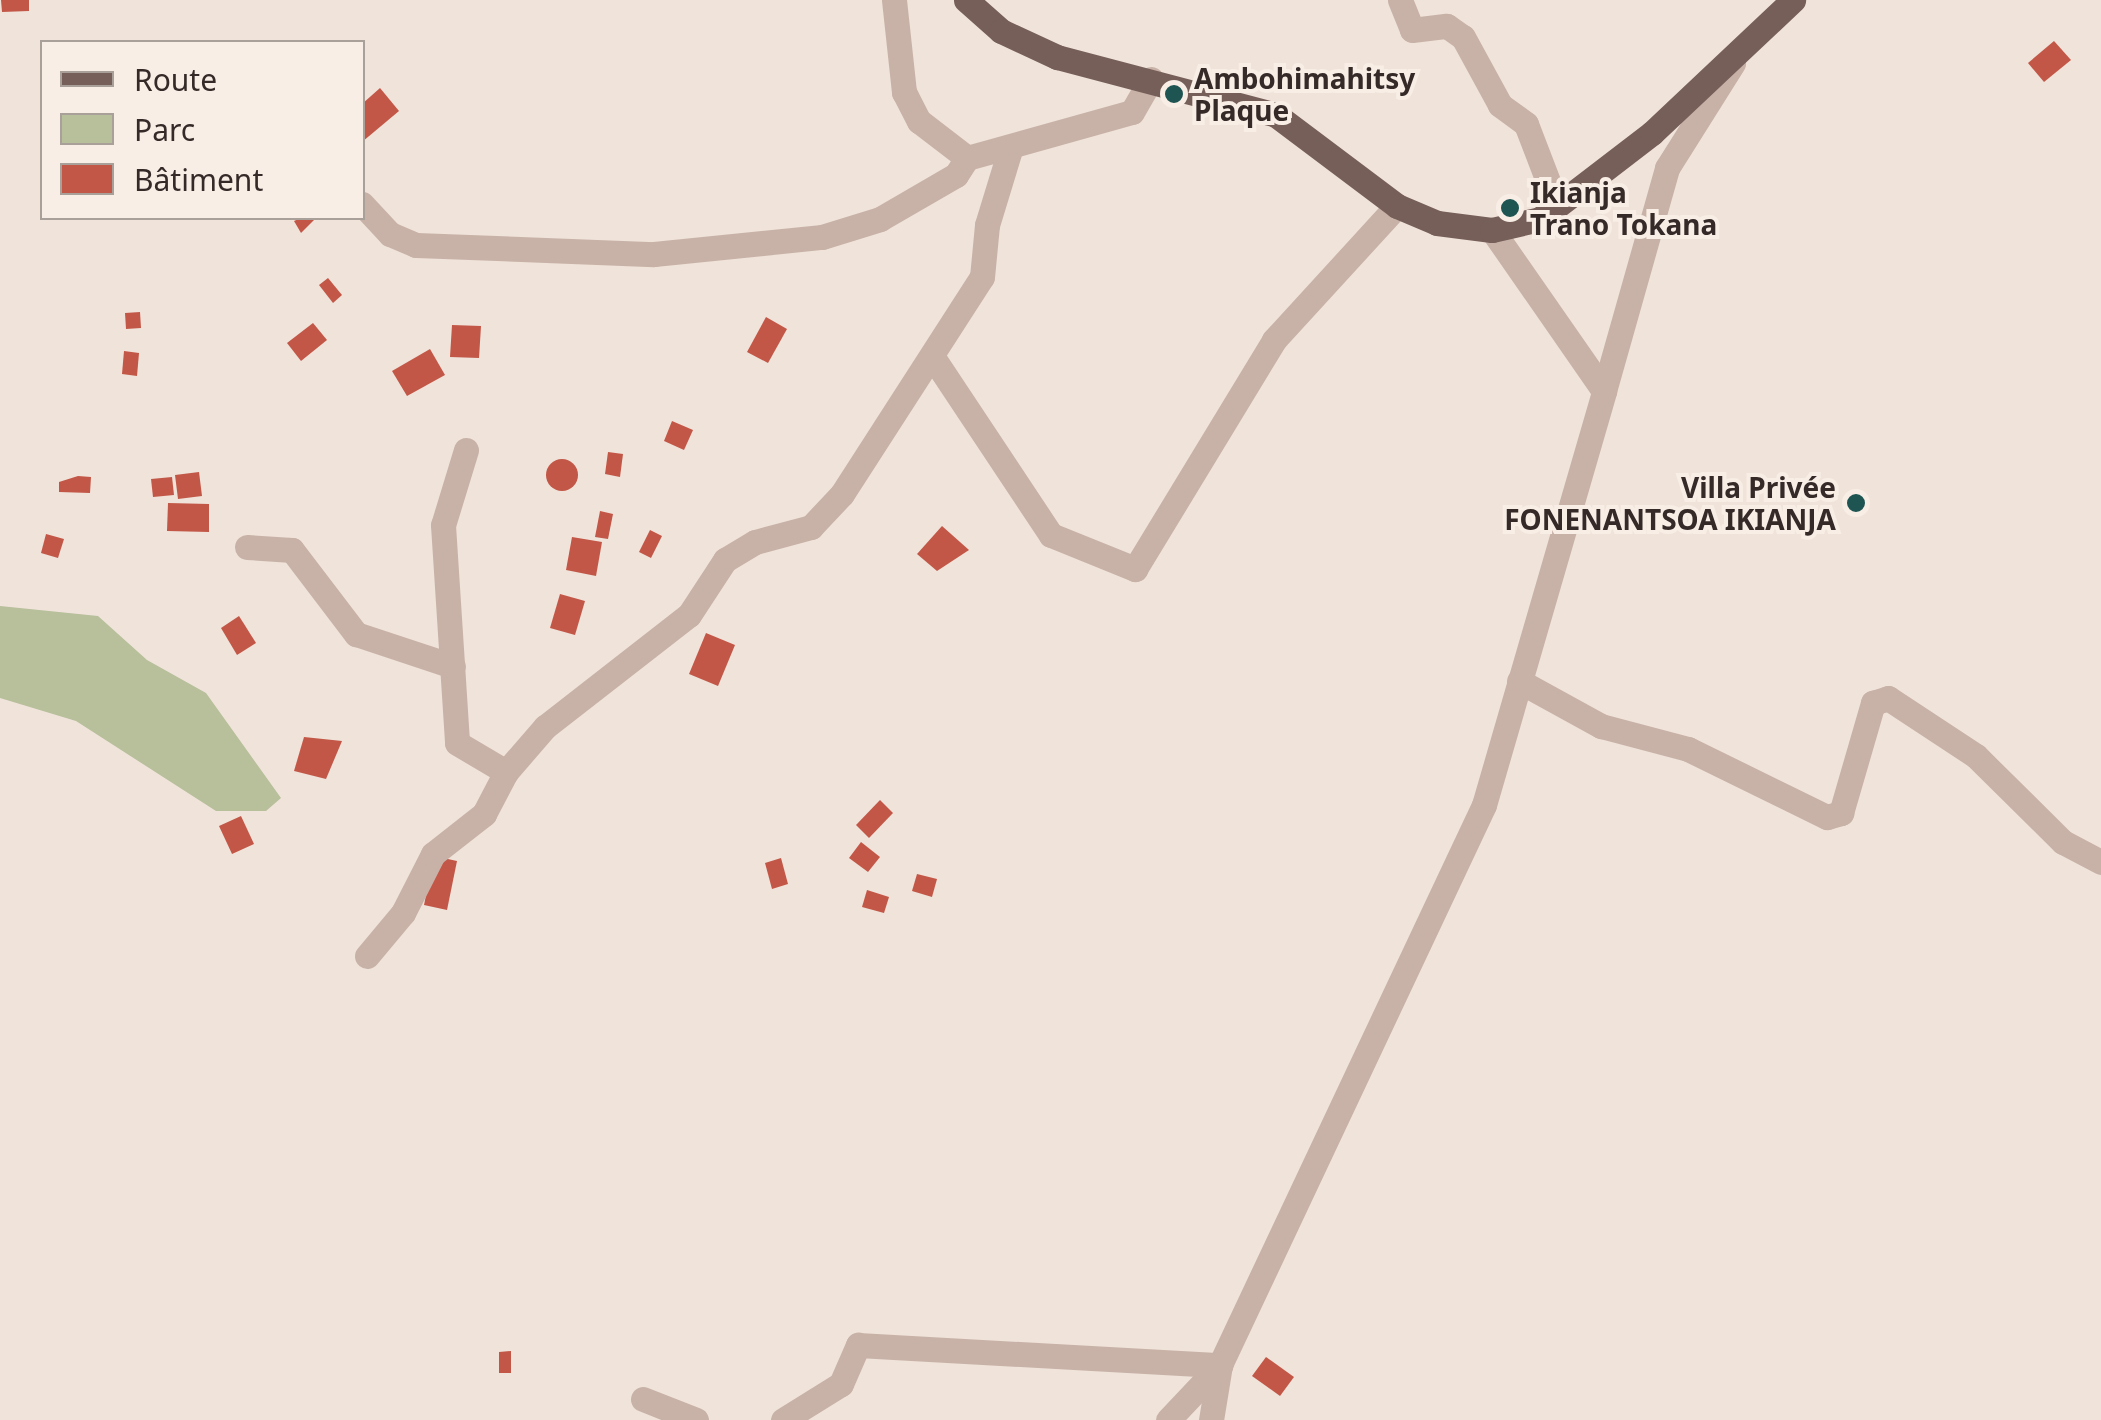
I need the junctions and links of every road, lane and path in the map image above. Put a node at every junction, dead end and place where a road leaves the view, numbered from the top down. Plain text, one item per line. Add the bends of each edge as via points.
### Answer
1 (894, 0) edge
2 (966, 0) edge
3 (1400, 0) edge
4 (1793, 0) edge
5 (1744, 46) junction
6 (1150, 79) junction
7 (1010, 150) junction
8 (967, 158) junction
9 (1556, 202) junction
10 (1396, 206) junction
11 (365, 207) edge
12 (1492, 230) junction
13 (932, 356) junction
14 (1604, 391) junction
15 (466, 450) dead end
16 (247, 547) dead end
17 (452, 666) junction
18 (1519, 681) junction
19 (506, 772) junction
20 (2101, 862) edge
21 (366, 956) dead end
22 (1220, 1364) junction
23 (643, 1399) dead end
24 (696, 1420) edge
25 (783, 1420) edge
26 (1168, 1420) edge
27 (1210, 1420) edge

1 - 8 street via 904,92 919,122
2 - 6 main road via 1000,31 1057,57
3 - 9 street via 1412,30 1447,26 1463,37 1500,105 1526,124
4 - 5 main road
5 - 9 main road via 1652,133
5 - 14 street via 1667,168
6 - 7 street via 1132,112
6 - 10 main road via 1276,115
7 - 8 street
7 - 13 street via 987,225 982,277
8 - 11 street via 956,175 880,218 822,237 654,254 416,245 390,234
9 - 12 main road via 1540,219
10 - 12 main road via 1437,224
10 - 13 street via 1274,340 1136,568 1051,536
12 - 14 street
13 - 19 street via 842,494 811,527 725,560 689,615 544,727
14 - 18 street
15 - 17 street via 443,526
16 - 17 street via 292,550 356,634
17 - 19 street via 457,743
18 - 20 street via 1601,726 1688,749 1827,817 1841,813 1873,703 1888,698 1976,756 2063,842
18 - 22 street via 1484,805
19 - 21 street via 484,814 432,854 403,913
22 - 25 street via 858,1344 841,1384
22 - 26 street
22 - 27 street
23 - 24 street

